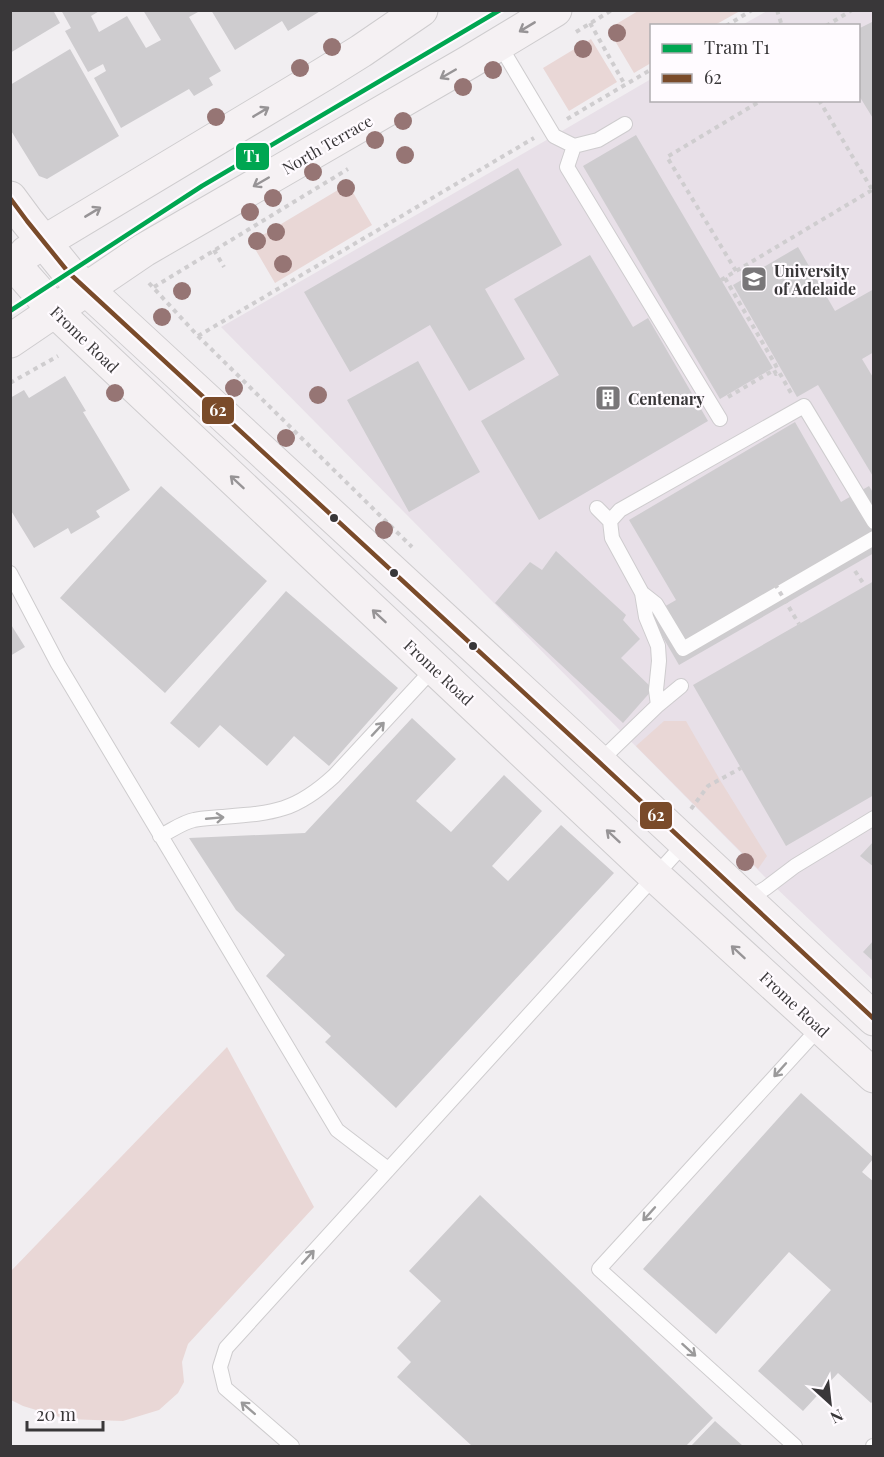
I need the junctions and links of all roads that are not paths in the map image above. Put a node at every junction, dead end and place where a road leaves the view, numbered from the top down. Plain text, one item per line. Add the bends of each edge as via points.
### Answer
1 (420, 10) edge
2 (555, 10) edge
3 (499, 44) junction
4 (625, 124) dead end
5 (574, 146) junction
6 (10, 198) edge
7 (44, 243) junction
8 (11, 261) edge
9 (87, 289) junction
10 (55, 311) junction
11 (10, 341) edge
12 (720, 419) dead end
13 (597, 508) dead end
14 (610, 521) junction
15 (873, 522) edge
16 (873, 538) edge
17 (10, 573) edge
18 (642, 593) junction
19 (434, 668) junction
20 (681, 686) dead end
21 (658, 705) junction
22 (599, 762) junction
23 (873, 818) edge
24 (160, 836) junction
25 (685, 843) junction
26 (655, 876) junction
27 (746, 900) junction
28 (873, 1019) edge
29 (820, 1027) junction
30 (873, 1076) edge
31 (388, 1169) junction
32 (292, 1446) edge
33 (795, 1446) edge

7 -> 1 main road via 362,51
2 -> 3 main road, North Terrace
3 - 5 lane via 554,136
3 -> 9 main road, North Terrace via 144,250
4 - 5 lane via 598,140
5 - 12 lane via 567,167
6 - 7 main road
7 - 8 main road
7 - 9 main road
8 - 10 main road, Frome Road
9 - 10 main road, North Terrace
9 - 22 main road
10 - 11 main road, North Terrace
19 -> 10 main road, Frome Road
13 - 14 lane
14 - 15 lane via 620,510 804,406
14 - 18 lane via 612,538
16 - 18 lane via 683,649 656,604
17 - 24 lane via 58,664
18 - 21 lane via 646,617 658,646
24 -> 19 lane via 192,820 273,812 306,799 334,776
26 -> 19 main road, Frome Road
20 - 21 lane
21 - 22 lane
22 - 25 main road
23 - 27 lane
24 - 31 lane via 337,1130
25 - 26 lane
25 - 27 main road
29 -> 26 main road, Frome Road
26 - 31 lane
27 - 28 main road
29 - 30 main road, Frome Road
29 -> 33 lane via 599,1269
32 -> 31 lane via 225,1388 220,1367 226,1348

